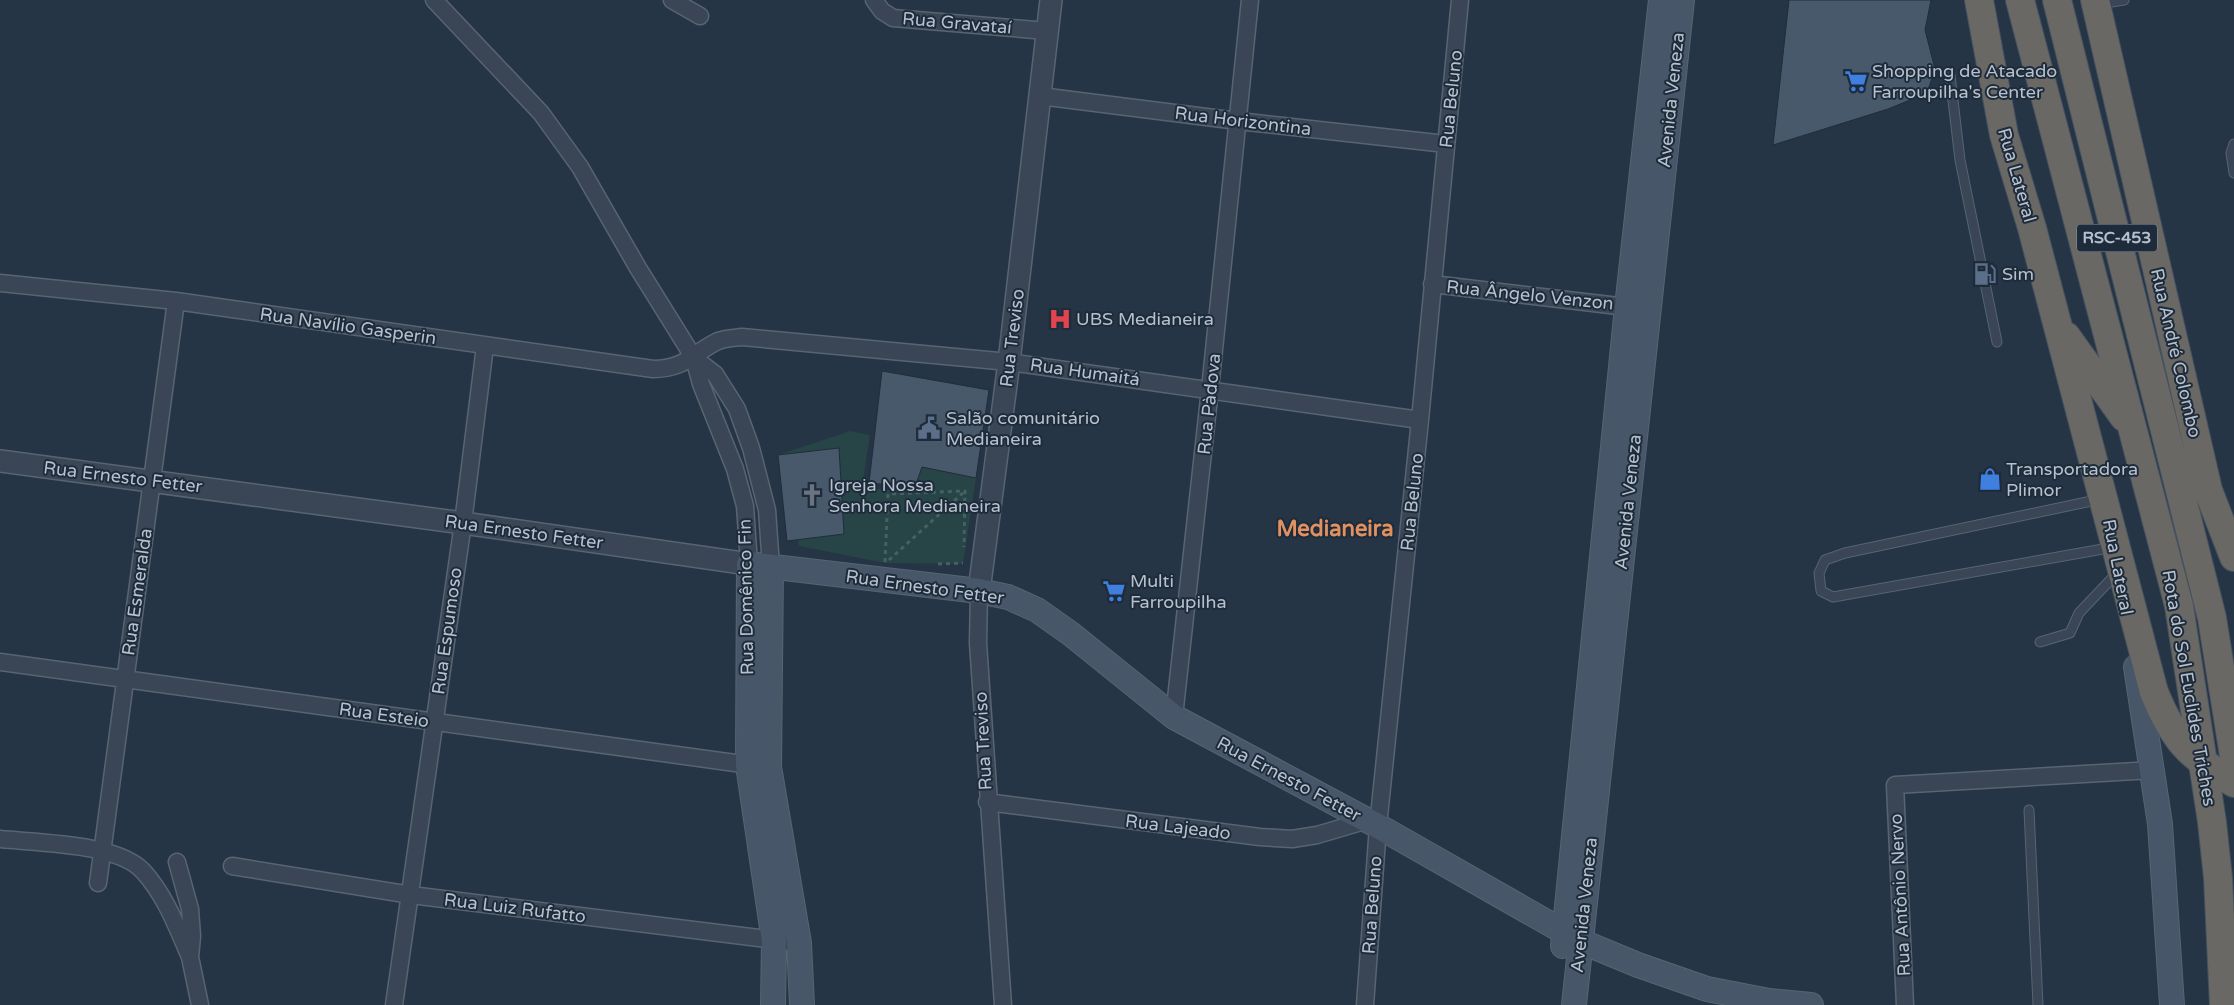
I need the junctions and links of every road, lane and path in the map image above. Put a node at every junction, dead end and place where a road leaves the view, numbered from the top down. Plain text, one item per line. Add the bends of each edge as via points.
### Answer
1 (434, 0) edge
2 (672, 0) edge
3 (874, 0) edge
4 (1051, 0) edge
5 (1250, 0) edge
6 (1460, 0) edge
7 (1661, 0) edge
8 (1682, 0) edge
9 (1979, 0) edge
10 (2020, 0) edge
11 (2057, 0) edge
12 (2061, 0) edge
13 (2124, 0) edge
14 (2095, 2) edge
15 (700, 16) dead end
16 (1047, 31) junction
17 (1950, 74) dead end
18 (1040, 96) junction
19 (1661, 101) junction
20 (1238, 121) junction
21 (1446, 144) junction
22 (2234, 144) edge
23 (2234, 173) edge
24 (1649, 204) junction
25 (2144, 218) junction
26 (0, 283) edge
27 (1432, 284) junction
28 (176, 301) junction
29 (1627, 306) junction
30 (2056, 322) junction
31 (1997, 342) dead end
32 (486, 346) junction
33 (694, 358) junction
34 (1009, 362) junction
35 (1210, 389) junction
36 (1420, 420) junction
37 (2134, 431) junction
38 (0, 461) edge
39 (152, 481) junction
40 (965, 491) junction
41 (2104, 498) junction
42 (463, 523) junction
43 (2234, 556) edge
44 (2118, 558) junction
45 (885, 563) junction
46 (895, 563) dead end
47 (934, 564) dead end
48 (760, 566) junction
49 (979, 591) junction
50 (2040, 642) dead end
51 (0, 662) edge
52 (126, 679) junction
53 (1174, 717) junction
54 (435, 722) junction
55 (2234, 756) edge
56 (759, 766) junction
57 (2205, 766) junction
58 (2153, 770) junction
59 (2234, 783) edge
60 (987, 802) junction
61 (2029, 810) dead end
62 (1373, 823) junction
63 (0, 839) edge
64 (102, 850) junction
65 (177, 862) dead end
66 (232, 866) dead end
67 (98, 883) dead end
68 (411, 895) junction
69 (1572, 937) junction
70 (774, 941) junction
71 (798, 943) junction
72 (190, 957) junction
73 (200, 1005) edge
74 (394, 1005) edge
75 (774, 1005) edge
76 (802, 1005) edge
77 (1003, 1005) edge
78 (1365, 1005) edge
79 (1558, 1005) edge
80 (1574, 1005) edge
81 (1810, 1005) edge
82 (1905, 1005) edge
83 (2038, 1005) edge
84 (2172, 1005) edge
85 (2224, 1005) edge

1 - 33 street via 541,113 580,167
2 - 15 street
3 - 16 street, Rua Gravataí via 882,12 893,18
4 - 16 street, Rua Treviso
5 - 20 street, Rua Pàdova
6 - 21 street, Rua Beluno
7 - 19 main road, Avenida Veneza
8 - 19 main road, Avenida Veneza
9 - 30 highway, Rua Lateral via 1999,111
10 - 37 highway, Rota do Sol Euclides Triches / RSC-453
11 - 55 highway, Rota do Sol Euclides Triches / RSC-453 via 2212,618
12 - 25 highway
13 - 14 lane
14 - 25 highway, Rua André Colombo
16 - 18 street, Rua Treviso
17 - 31 lane via 1960,160
18 - 20 street, Rua Horizontina
18 - 34 street, Rua Treviso
19 - 24 main road, Avenida Veneza
20 - 21 street, Rua Horizontina
20 - 35 street, Rua Pàdova
21 - 27 street, Rua Beluno
22 - 23 lane via 2230,153
24 - 29 main road, Avenida Veneza
24 - 69 main road, Avenida Veneza
25 - 43 highway, Rua André Colombo via 2208,490
26 - 28 street, Rua Navílio Gasperin
27 - 29 street, Rua Ângelo Venzon
27 - 36 street, Rua Beluno
28 - 32 street, Rua Navílio Gasperin
28 - 39 street, Rua Esmeralda
29 - 69 main road, Avenida Veneza
30 - 37 highway
30 - 41 highway, Rua Lateral
32 - 33 street, Rua Navílio Gasperin via 653,369 665,369
32 - 42 street, Rua Espumoso
33 - 34 street, Rua Humaitá via 718,341 742,337
33 - 48 street, Rua Domênico Fin via 701,384 736,469
33 - 48 street, Rua Domênico Fin via 715,374 737,409 751,448 767,510
34 - 35 street, Rua Humaitá
34 - 49 street, Rua Treviso
35 - 36 street, Rua Humaitá
35 - 53 street, Rua Pàdova
36 - 62 street, Rua Beluno
37 - 57 highway, Rota do Sol Euclides Triches / RSC-453 via 2179,606
38 - 39 street, Rua Ernesto Fetter
39 - 42 street, Rua Ernesto Fetter
39 - 52 street, Rua Esmeralda
40 - 45 path
40 - 45 path via 888,494
40 - 47 path via 963,564
41 - 44 highway, Rua Lateral
41 - 44 lane via 1845,553 1825,560 1819,573 1821,591 1833,597
42 - 48 street, Rua Ernesto Fetter
42 - 54 street, Rua Espumoso
44 - 50 lane via 2079,613 2070,633
44 - 57 highway via 2154,692 2166,721 2180,742
44 - 58 main road, Rua Lateral
45 - 46 path
48 - 49 main road, Rua Ernesto Fetter
48 - 56 main road, Rua Domênico Fin
49 - 53 main road, Rua Ernesto Fetter via 1008,597 1037,610
49 - 60 street, Rua Treviso via 978,642
51 - 52 street, Rua Esteio
52 - 54 street, Rua Esteio
52 - 64 street, Rua Esmeralda
53 - 62 main road, Rua Ernesto Fetter
54 - 56 street, Rua Esteio
54 - 68 street, Rua Espumoso
56 - 70 main road, Rua Domênico Fin
56 - 71 main road, Rua Domênico Fin
57 - 59 highway
57 - 85 highway, Rota do Sol Euclides Triches / RSC-453 via 2218,878
58 - 82 street, Rua Antônio Nervo via 1895,785
58 - 84 main road, Rua Lateral via 2160,824
60 - 62 street, Rua Lajeado via 1260,837 1317,835
60 - 77 street, Rua Treviso
61 - 83 lane
62 - 69 main road, Rua Ernesto Fetter
62 - 78 street, Rua Beluno
63 - 64 street
64 - 67 street, Rua Esmeralda
64 - 72 street via 121,856 142,870 163,898
65 - 72 street via 190,909
66 - 68 street, Rua Luiz Rufatto
68 - 70 street, Rua Luiz Rufatto
68 - 74 street, Rua Espumoso
69 - 79 main road, Avenida Veneza
69 - 80 main road, Avenida Veneza
69 - 81 main road, Rua Ernesto Fetter via 1707,989
70 - 71 street, Rua Luiz Rufatto
70 - 75 main road, Rua Domênico Fin
71 - 76 main road, Rua Domênico Fin
72 - 73 street

